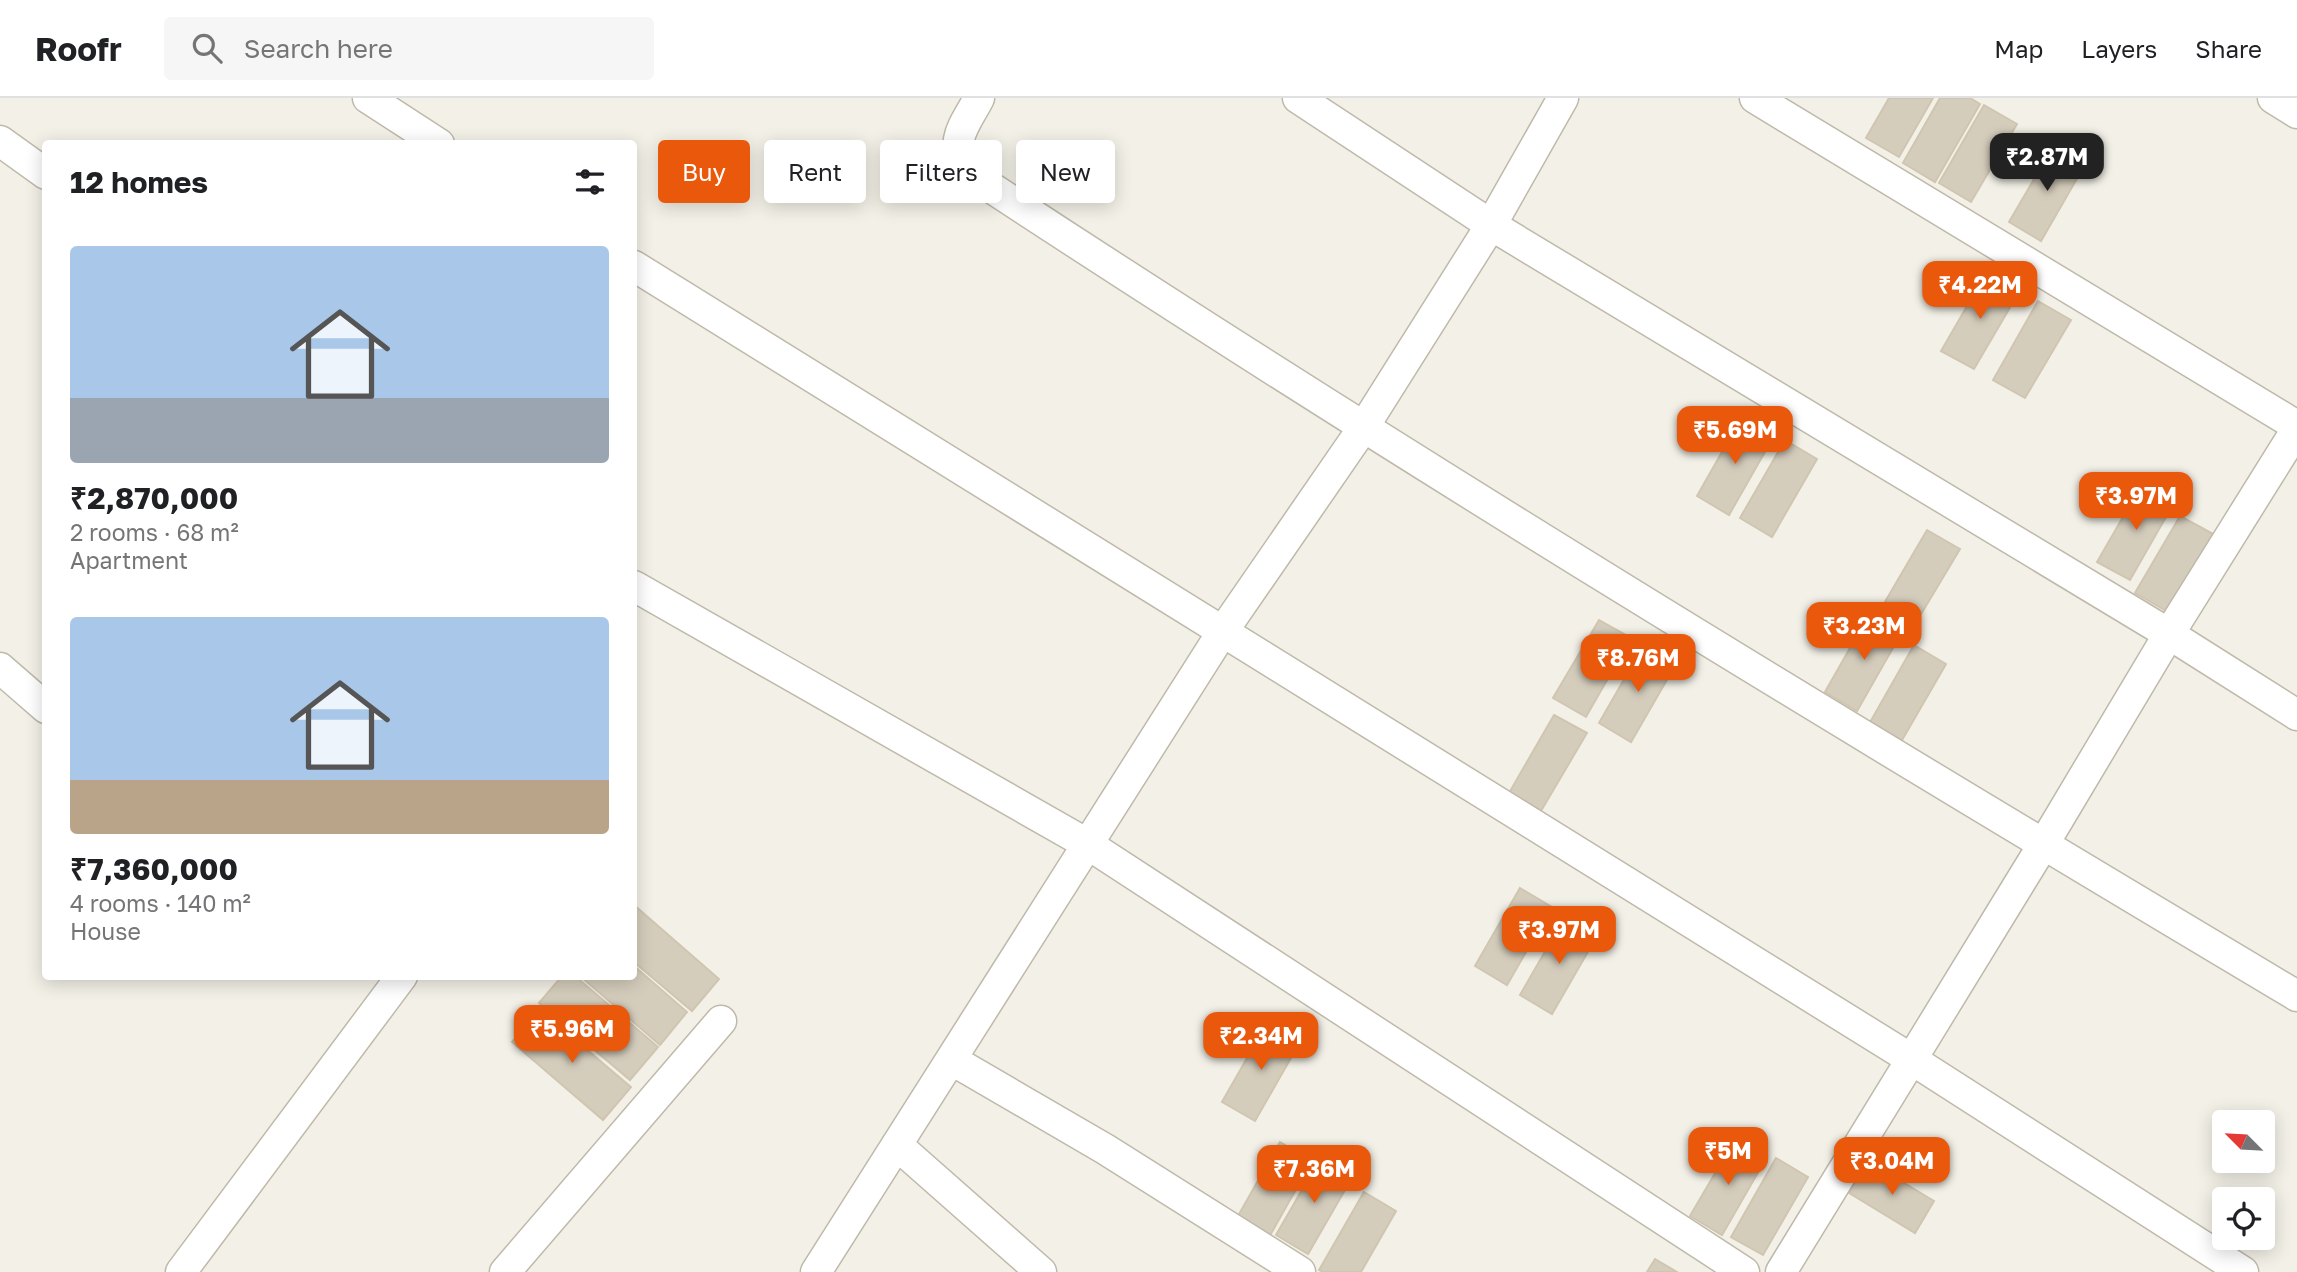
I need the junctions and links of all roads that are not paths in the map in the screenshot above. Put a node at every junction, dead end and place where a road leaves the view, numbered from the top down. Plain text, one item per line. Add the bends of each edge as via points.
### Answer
1 (368, 98) edge
2 (979, 98) edge
3 (1298, 98) edge
4 (1563, 98) edge
5 (1755, 98) edge
6 (2273, 98) edge
7 (2297, 113) edge
8 (433, 140) edge
9 (0, 141) edge
10 (42, 171) edge
11 (1490, 225) junction
12 (637, 268) edge
13 (1363, 428) junction
14 (2297, 428) edge
15 (637, 588) edge
16 (1223, 631) junction
17 (2169, 634) junction
18 (0, 668) edge
19 (42, 705) edge
20 (2297, 715) edge
21 (1089, 845) junction
22 (2043, 845) junction
23 (399, 980) edge
24 (2297, 996) edge
25 (721, 1021) dead end
26 (1910, 1059) junction
27 (952, 1060) junction
28 (897, 1145) junction
29 (181, 1272) edge
30 (505, 1272) edge
31 (816, 1272) edge
32 (1041, 1272) edge
33 (1300, 1272) edge
34 (1744, 1272) edge
35 (1781, 1272) edge
36 (2243, 1272) edge

1 - 8 street
2 - 13 street via 957,142 966,171
3 - 11 street
4 - 11 street
5 - 14 street
6 - 7 street
9 - 10 street
11 - 13 street
11 - 17 street
12 - 16 street
13 - 16 street
13 - 22 street
14 - 17 street
15 - 21 street
16 - 21 street
16 - 26 street
17 - 20 street
17 - 22 street
18 - 19 street
21 - 27 street
21 - 34 street
22 - 24 street
22 - 26 street
23 - 29 street
25 - 30 street
26 - 35 street
26 - 36 street
27 - 28 street
27 - 33 street via 1105,1149
28 - 31 street
28 - 32 street

